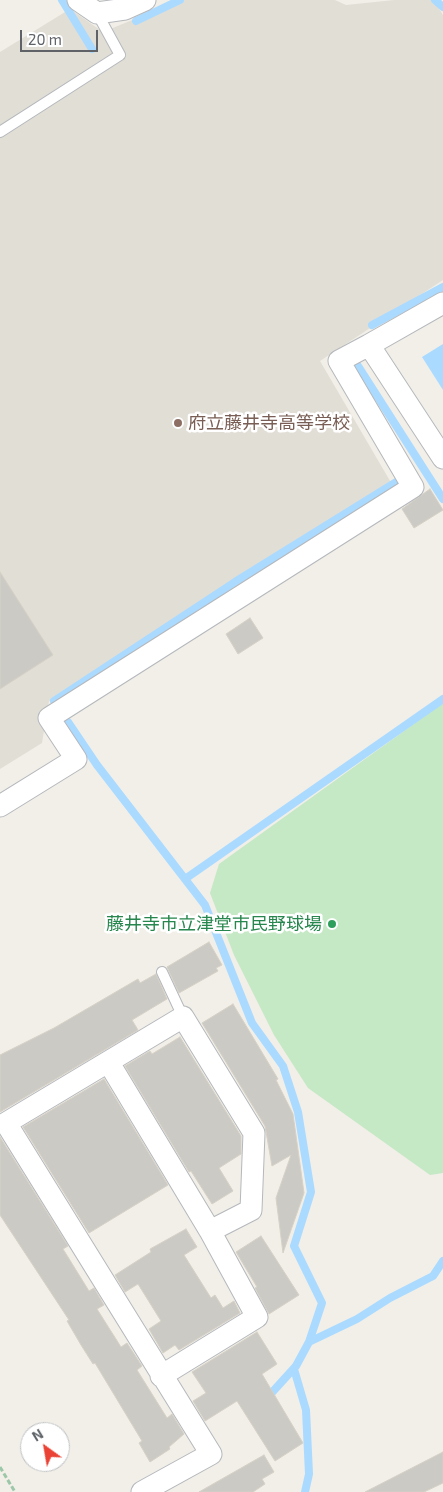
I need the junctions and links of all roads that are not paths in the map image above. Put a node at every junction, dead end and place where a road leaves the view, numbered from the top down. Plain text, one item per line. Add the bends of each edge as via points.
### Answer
1 (78, 0) edge
2 (145, 0) edge
3 (97, 13) junction
4 (0, 132) edge
5 (443, 303) edge
6 (369, 344) junction
7 (443, 458) edge
8 (0, 806) edge
9 (162, 972) dead end
10 (183, 1017) junction
11 (109, 1063) junction
12 (210, 1231) junction
13 (161, 1376) junction
14 (142, 1492) edge

1 - 3 street
2 - 3 street via 125,9
3 - 4 lane via 120,55
5 - 6 street
6 - 7 street
6 - 8 street via 339,362 413,487 49,718 76,759
9 - 10 lane
10 - 11 street
10 - 12 street via 254,1133 251,1210
11 - 12 street
11 - 13 street via 6,1123
12 - 13 street via 257,1317
13 - 14 street via 211,1454

